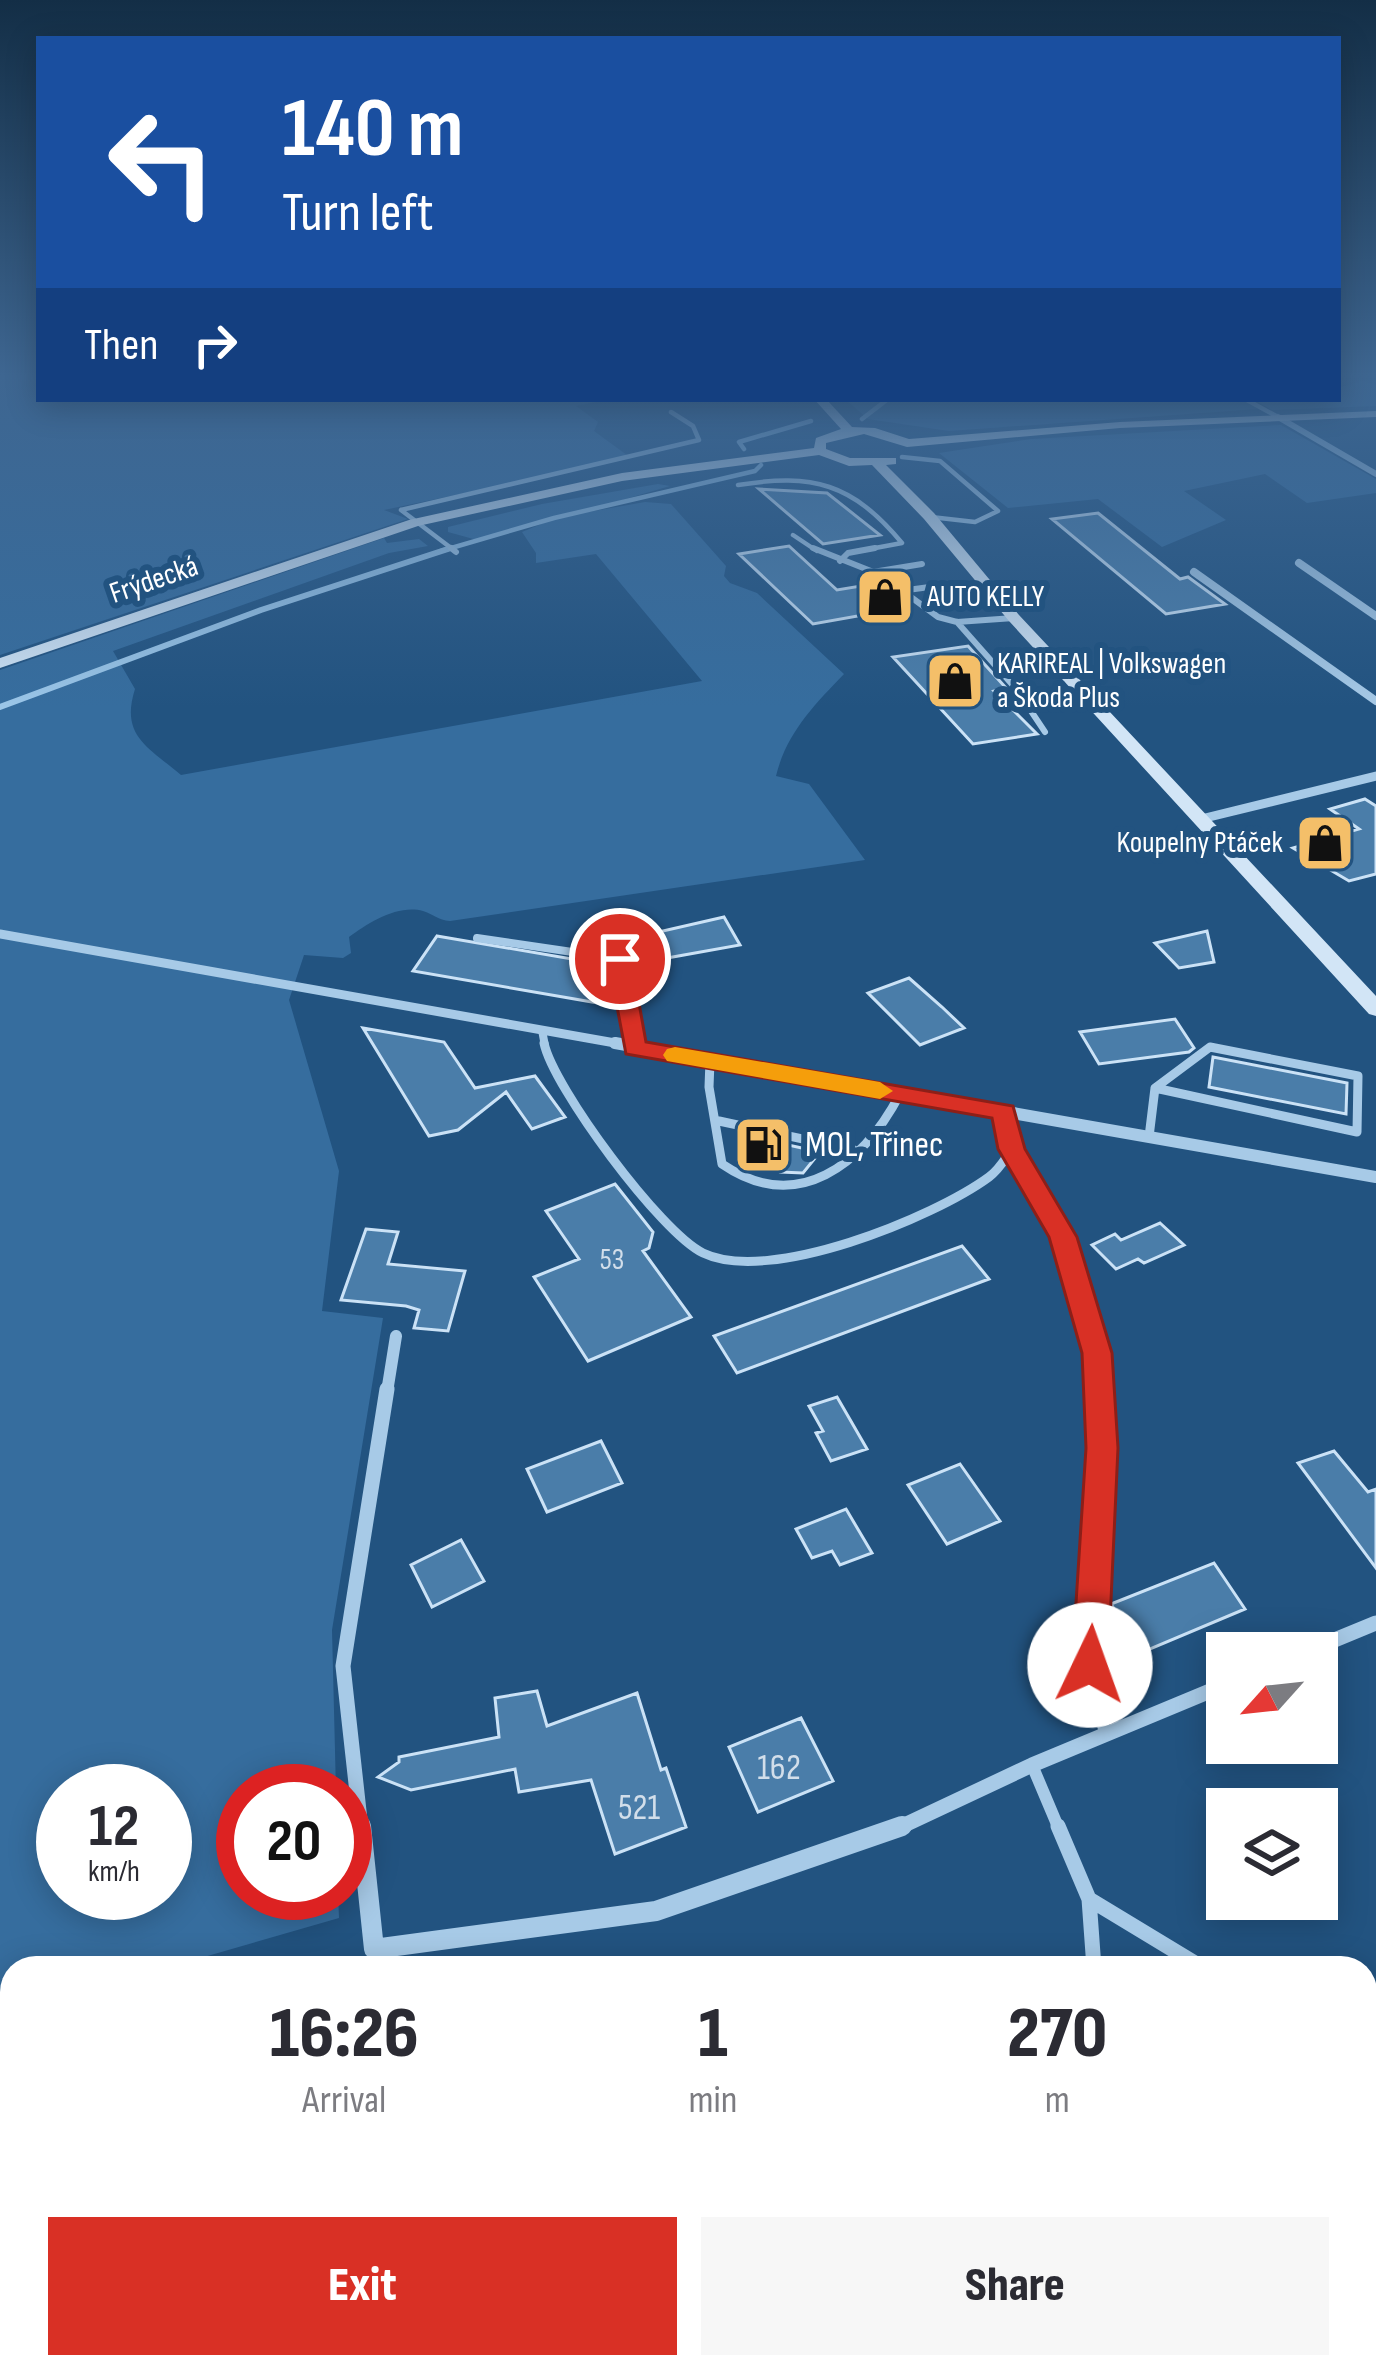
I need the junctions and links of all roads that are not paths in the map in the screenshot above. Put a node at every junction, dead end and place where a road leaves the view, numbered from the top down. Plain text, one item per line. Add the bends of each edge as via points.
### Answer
1 (499, 487) edge
2 (577, 487) edge
3 (837, 487) edge
4 (900, 487) edge
5 (969, 487) edge
6 (928, 516) junction
7 (414, 523) junction
8 (793, 535) dead end
9 (456, 552) dead end
10 (840, 561) junction
11 (922, 563) dead end
12 (1299, 563) dead end
13 (873, 572) junction
14 (1194, 572) dead end
15 (937, 586) dead end
16 (900, 591) junction
17 (1376, 616) edge
18 (1014, 618) junction
19 (957, 622) junction
20 (0, 663) edge
21 (1376, 700) edge
22 (1045, 732) dead end
23 (1376, 776) edge
24 (1201, 819) junction
25 (0, 934) edge
26 (477, 938) dead end
27 (1376, 1010) edge
28 (542, 1030) junction
29 (635, 1048) junction
30 (710, 1061) junction
31 (1155, 1088) junction
32 (900, 1094) junction
33 (1004, 1112) junction
34 (718, 1121) junction
35 (1149, 1136) junction
36 (1012, 1149) junction
37 (854, 1150) junction
38 (1376, 1177) edge
39 (396, 1336) dead end
40 (1376, 1623) edge
41 (1338, 1639) edge
42 (1206, 1693) edge
43 (1105, 1734) junction
44 (1032, 1765) junction
45 (1089, 1899) junction
46 (1093, 1956) edge
47 (1184, 1956) edge

1 - 7 lane via 401,510
2 - 7 main road, Frýdecká
3 - 10 lane via 902,543
4 - 6 main road
5 - 6 lane via 998,512 990,519
6 - 18 main road
7 - 9 lane
7 - 20 main road, Frýdecká
8 - 10 lane
10 - 13 lane
11 - 13 lane
12 - 17 street
13 - 16 lane
14 - 21 street
15 - 16 lane
16 - 19 lane
18 - 19 lane
18 - 24 main road
19 - 22 lane
23 - 24 street
24 - 27 main road
25 - 28 street
26 - 29 lane via 620,959
28 - 29 street
28 - 36 lane via 548,1060 625,1169 668,1228 706,1256 786,1261 910,1219 992,1175
29 - 30 street
30 - 32 street
30 - 34 lane via 706,1083
31 - 31 lane via 1312,1122 1357,1132 1358,1076 1210,1047
31 - 35 lane
32 - 33 street
32 - 37 lane via 889,1120
33 - 35 street
33 - 36 lane
34 - 37 lane
34 - 37 lane via 722,1164 766,1189 816,1182
35 - 38 street
36 - 43 lane via 1063,1237 1097,1353 1102,1448 1090,1665
39 - 44 street via 343,1666 374,1949 656,1911 885,1834
40 - 41 street
42 - 43 street
43 - 44 street
44 - 45 lane
45 - 46 lane
45 - 47 lane

